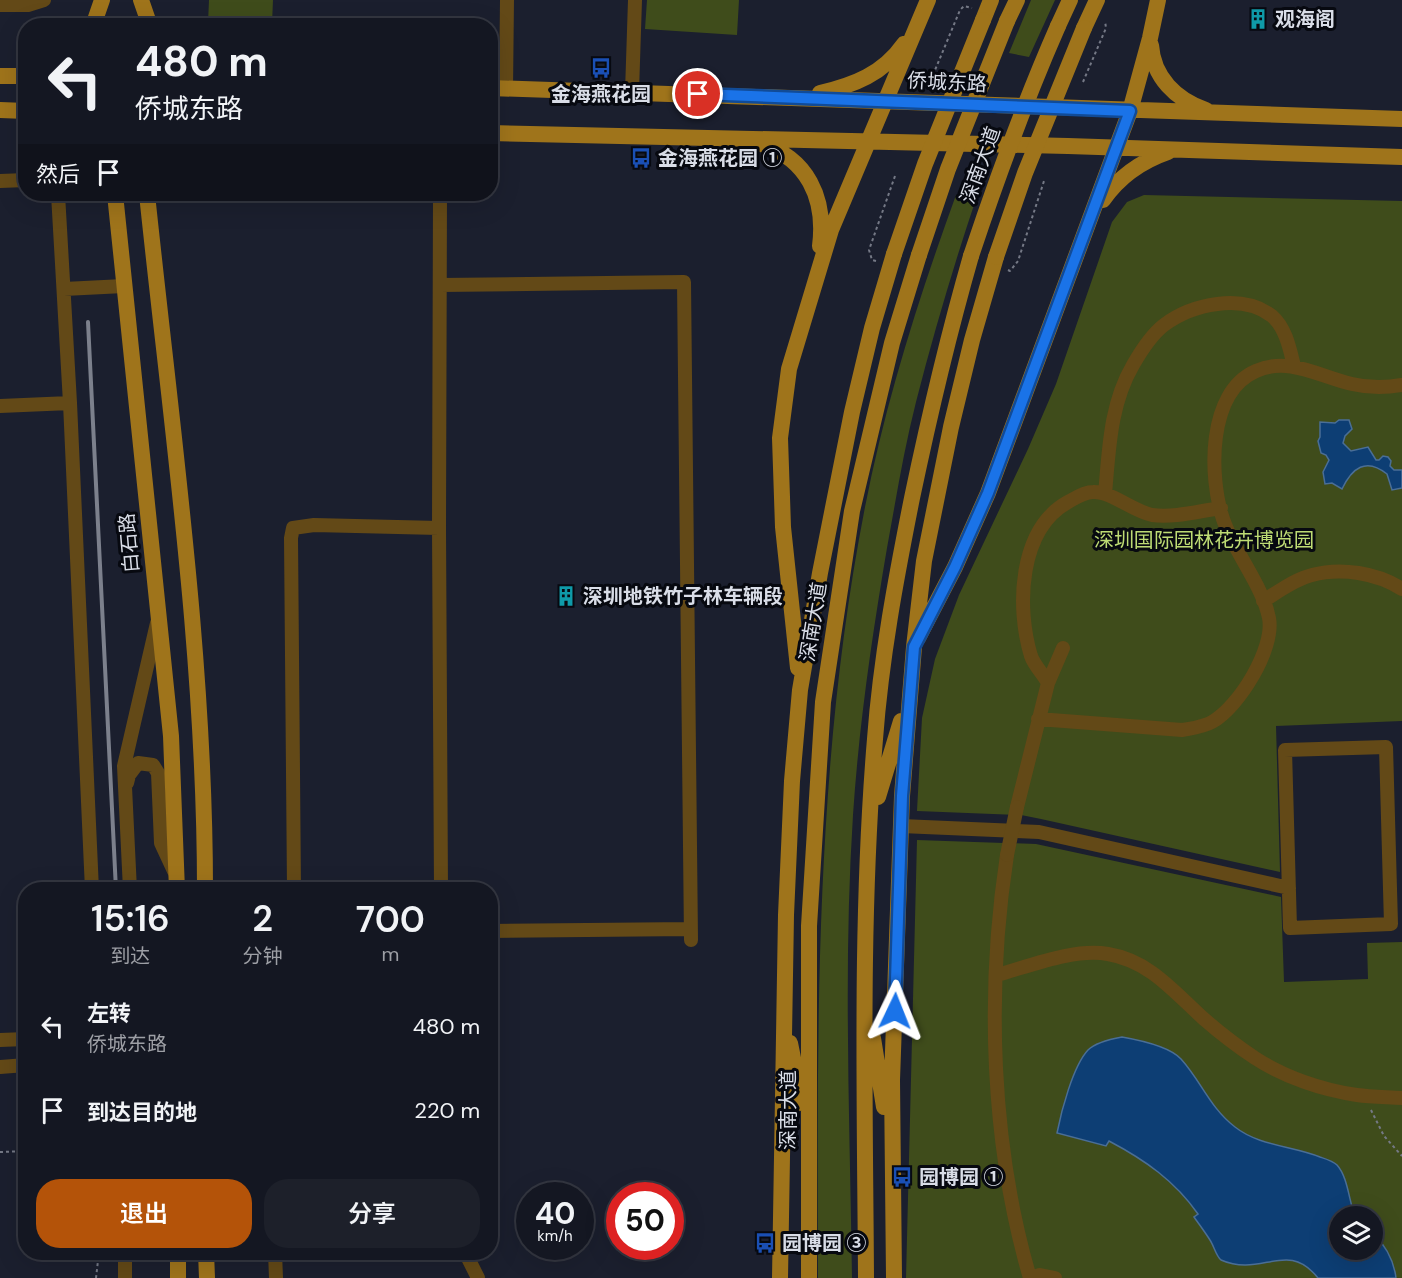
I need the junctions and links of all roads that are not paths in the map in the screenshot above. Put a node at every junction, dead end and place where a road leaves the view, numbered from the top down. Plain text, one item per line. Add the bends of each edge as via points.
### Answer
1 (44, 0) edge
2 (104, 0) edge
3 (140, 0) edge
4 (507, 0) edge
5 (635, 0) edge
6 (928, 0) edge
7 (992, 0) edge
8 (1017, 0) edge
9 (1070, 0) edge
10 (1097, 0) edge
11 (1158, 0) edge
12 (0, 5) edge
13 (96, 18) edge
14 (105, 18) edge
15 (139, 18) edge
16 (147, 18) edge
17 (918, 23) junction
18 (1150, 38) junction
19 (498, 88) edge
20 (632, 92) junction
21 (807, 97) junction
22 (885, 100) junction
23 (0, 110) edge
24 (18, 111) edge
25 (1130, 111) junction
26 (1218, 113) junction
27 (1402, 118) edge
28 (498, 133) edge
29 (741, 138) junction
30 (868, 142) junction
31 (1117, 147) junction
32 (1175, 149) junction
33 (1402, 157) edge
34 (18, 180) edge
35 (0, 181) edge
36 (58, 201) edge
37 (116, 201) edge
38 (150, 201) edge
39 (440, 201) edge
40 (1092, 216) junction
41 (816, 277) junction
42 (440, 285) junction
43 (124, 286) junction
44 (64, 289) junction
45 (1294, 366) junction
46 (1402, 385) edge
47 (70, 403) junction
48 (0, 406) edge
49 (1105, 494) junction
50 (1221, 508) junction
51 (439, 528) junction
52 (1402, 589) edge
53 (1263, 601) junction
54 (158, 621) junction
55 (914, 647) junction
56 (1063, 648) dead end
57 (1048, 683) junction
58 (800, 690) junction
59 (910, 691) junction
60 (1038, 719) junction
61 (125, 791) junction
62 (901, 826) junction
63 (868, 835) junction
64 (92, 882) edge
65 (130, 882) edge
66 (177, 882) edge
67 (177, 882) edge
68 (205, 882) edge
69 (294, 882) edge
70 (441, 882) edge
71 (1289, 888) junction
72 (498, 931) edge
73 (997, 975) junction
74 (864, 988) junction
75 (783, 998) junction
76 (18, 1039) edge
77 (0, 1040) edge
78 (18, 1066) edge
79 (0, 1067) edge
80 (1402, 1098) edge
81 (809, 1147) junction
82 (893, 1159) junction
83 (125, 1260) edge
84 (178, 1260) edge
85 (206, 1260) edge
86 (275, 1260) edge
87 (469, 1260) edge
88 (125, 1278) edge
89 (178, 1278) edge
90 (207, 1278) edge
91 (276, 1278) edge
92 (478, 1278) edge
93 (780, 1278) edge
94 (809, 1278) edge
95 (866, 1278) edge
96 (894, 1278) edge
97 (1031, 1278) edge
98 (1055, 1278) edge

1 - 12 street via 28,5
2 - 13 main road
2 - 14 main road
3 - 15 main road
3 - 16 main road
4 - 19 street
5 - 20 street
6 - 17 main road
7 - 58 main road, bridge via 978,14 872,328 822,562
8 - 81 main road, 深南大道, bridge via 948,169 919,255 892,343 852,511 822,702 809,926
9 - 63 main road, 深南大道, bridge via 999,171 947,341 890,617
10 - 55 main road, bridge via 1029,163 972,340 924,561
11 - 18 main road
17 - 21 main road via 883,68 847,85
17 - 22 main road
18 - 25 main road
18 - 26 main road via 1155,66 1163,81 1184,100
19 - 20 main road, 侨城东路
20 - 21 main road, 侨城东路
21 - 22 main road, 侨城东路
22 - 25 main road, 侨城东路
22 - 30 main road
23 - 24 main road
25 - 26 main road, 侨城东路
25 - 31 main road
26 - 27 main road, 侨城东路
28 - 29 main road
29 - 30 main road
29 - 41 main road via 781,152 808,178 817,195 822,230
30 - 31 main road
30 - 41 main road
31 - 32 main road
31 - 40 main road
32 - 33 main road
32 - 40 main road via 1153,157 1121,179
34 - 35 street
36 - 44 street
37 - 43 main road, 白石路
38 - 68 main road via 200,706
39 - 42 street
40 - 55 main road via 988,493
41 - 58 main road via 789,369 780,438 783,527
42 - 51 street
42 - 72 street via 684,282 691,934
43 - 44 street
43 - 54 main road, 白石路
44 - 47 street
45 - 46 street via 1362,386
45 - 49 street via 1282,329 1272,317 1241,304 1216,304 1187,311 1163,326 1132,366 1119,397
45 - 50 street via 1255,371 1241,380 1228,397 1216,441 1215,473
47 - 48 street
47 - 64 street
49 - 50 street via 1152,514
49 - 57 street via 1080,495 1054,510 1031,548 1024,584 1027,633 1032,657
50 - 53 street via 1234,545
51 - 69 street via 293,528
51 - 70 street
52 - 53 street via 1377,577 1335,572 1312,574
53 - 60 street via 1269,621 1261,659 1242,694 1213,721 1198,728 1162,729
54 - 61 street via 125,758
54 - 66 main road, 白石路 via 171,736
55 - 59 main road
56 - 57 street
57 - 60 street
58 - 75 main road
59 - 62 main road
59 - 63 main road
60 - 73 street, bridge via 1007,855
61 - 65 street
61 - 67 street via 129,775 138,763 153,765 158,773 161,843
62 - 71 street via 1039,832
62 - 82 main road
63 - 74 main road, 深南大道
71 - 71 street via 1285,750 1386,747 1392,924 1290,928
73 - 80 street via 1084,952 1129,959 1152,971 1203,1018 1257,1059 1325,1089
73 - 97 street via 997,1097 1013,1206
74 - 82 main road
74 - 95 main road, 深南大道
75 - 81 main road
75 - 93 main road
76 - 77 street
78 - 79 street
81 - 94 main road, 深南大道
82 - 96 main road
83 - 88 street
84 - 89 main road
85 - 90 main road
86 - 91 street
87 - 92 street
97 - 98 street

